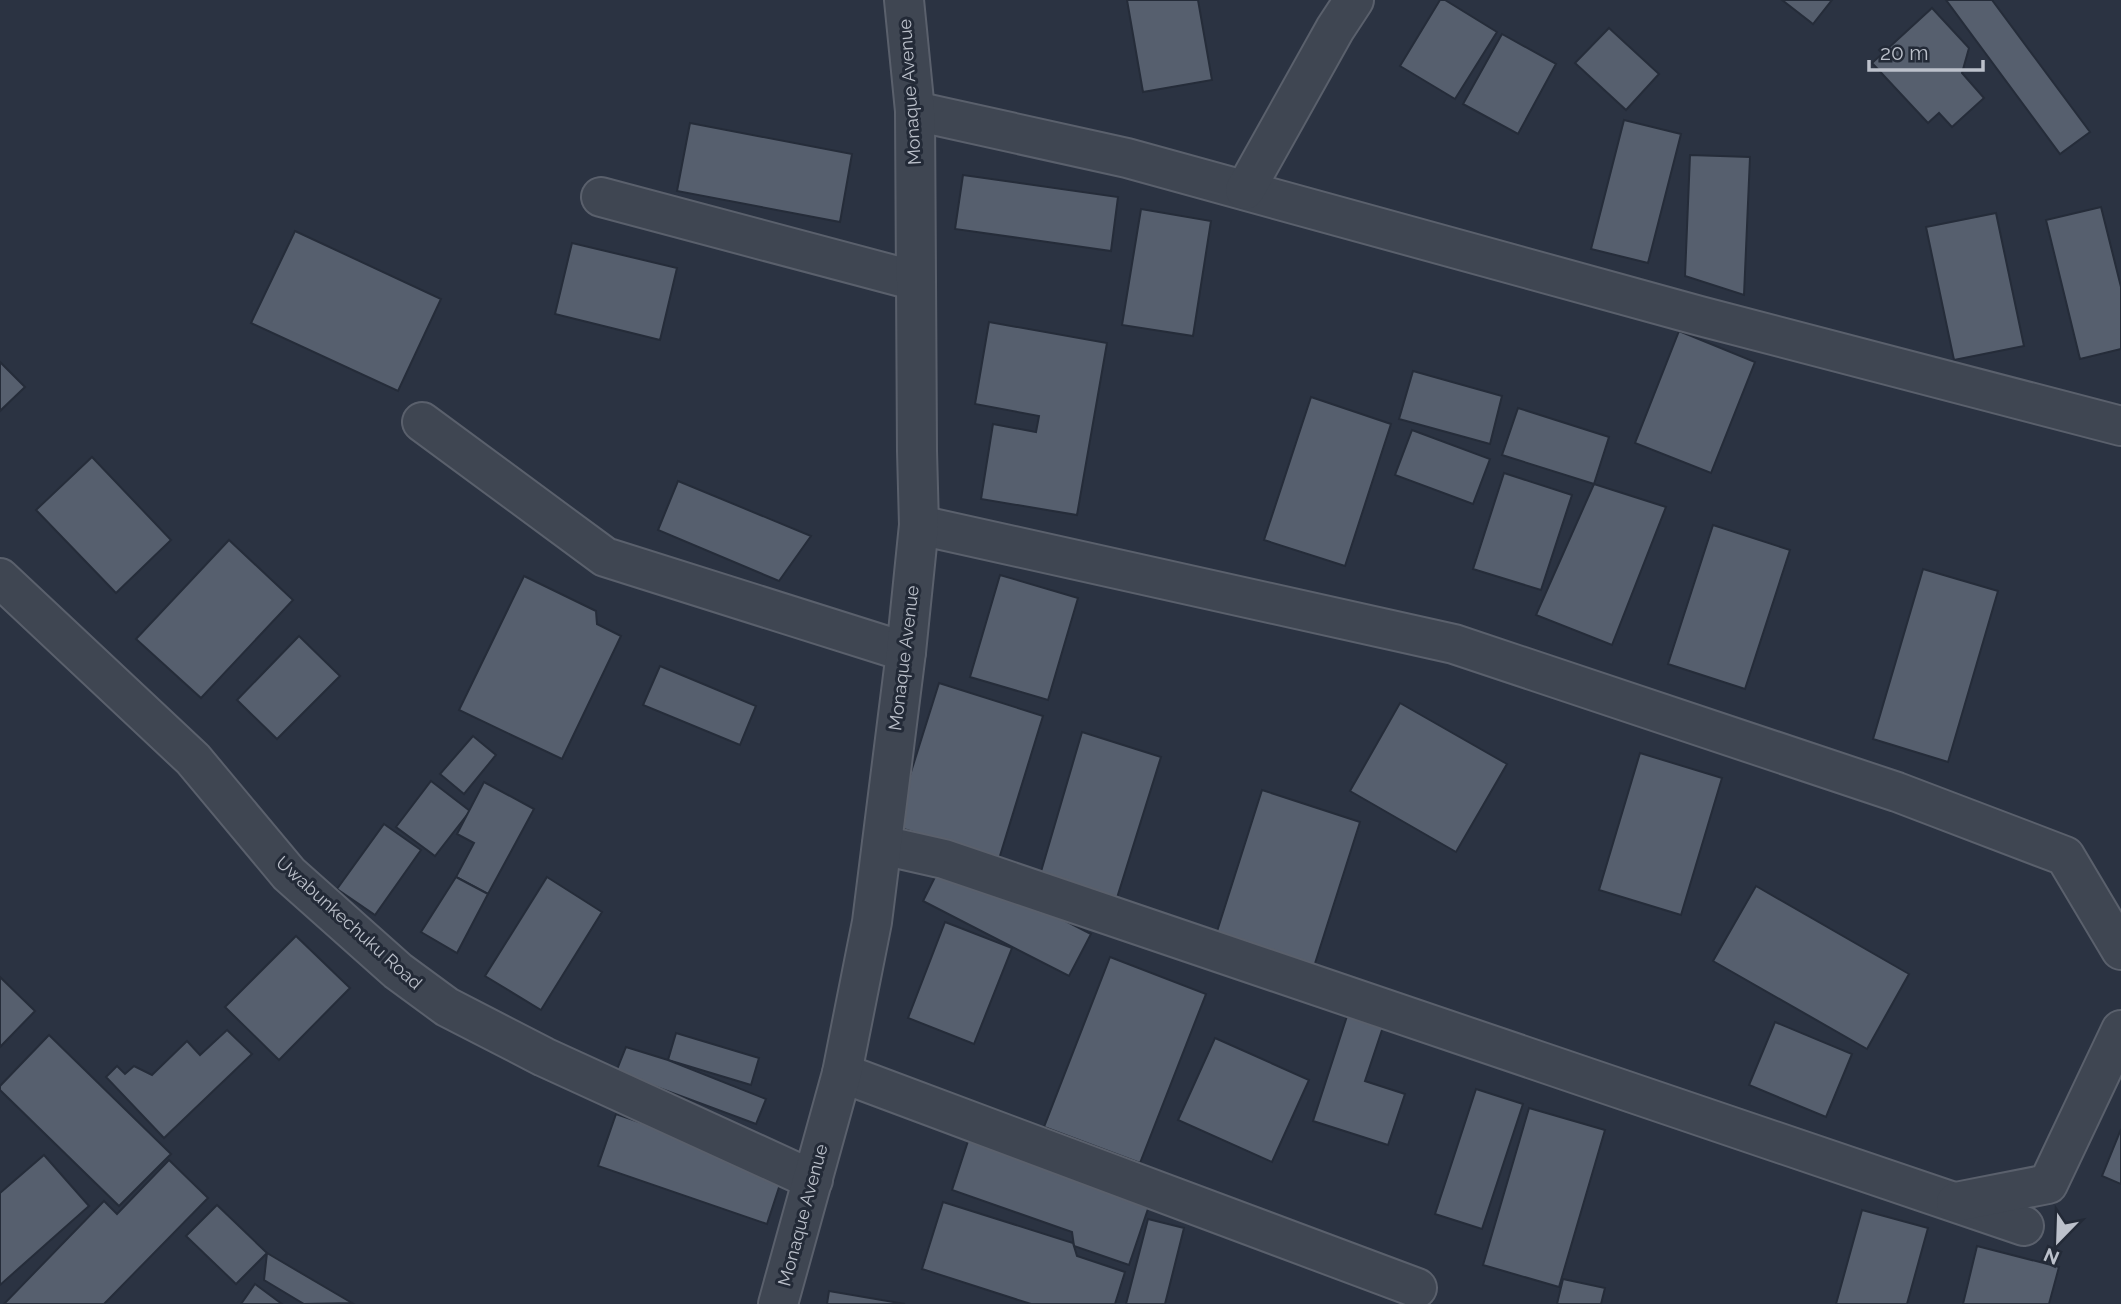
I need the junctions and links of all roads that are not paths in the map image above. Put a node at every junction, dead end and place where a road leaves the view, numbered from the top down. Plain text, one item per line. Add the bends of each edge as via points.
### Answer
1 (904, 0) edge
2 (1354, 0) edge
3 (915, 111) junction
4 (1245, 190) junction
5 (601, 197) dead end
6 (916, 281) junction
7 (422, 422) dead end
8 (2121, 426) edge
9 (919, 525) junction
10 (0, 578) edge
11 (906, 652) junction
12 (882, 845) junction
13 (2121, 950) edge
14 (2121, 1030) edge
15 (842, 1073) junction
16 (813, 1180) junction
17 (1954, 1203) junction
18 (2024, 1226) dead end
19 (1417, 1288) dead end
20 (778, 1304) edge

1 - 3 street, Monaque Avenue
2 - 4 street
3 - 4 street via 1127,158
3 - 6 street, Monaque Avenue
4 - 8 street
5 - 6 street
6 - 9 street, Monaque Avenue
7 - 11 street via 605,557
9 - 11 street, Monaque Avenue
9 - 13 street via 1454,644 1898,792 2065,856
10 - 16 street, Uwabunkechuku Road via 192,759 289,874 398,971 447,1007 544,1057
11 - 12 street, Monaque Avenue
12 - 15 street, Monaque Avenue
12 - 17 street via 944,859
14 - 17 street via 2048,1184
15 - 16 street, Monaque Avenue
15 - 19 street
16 - 20 street, Monaque Avenue
17 - 18 street

